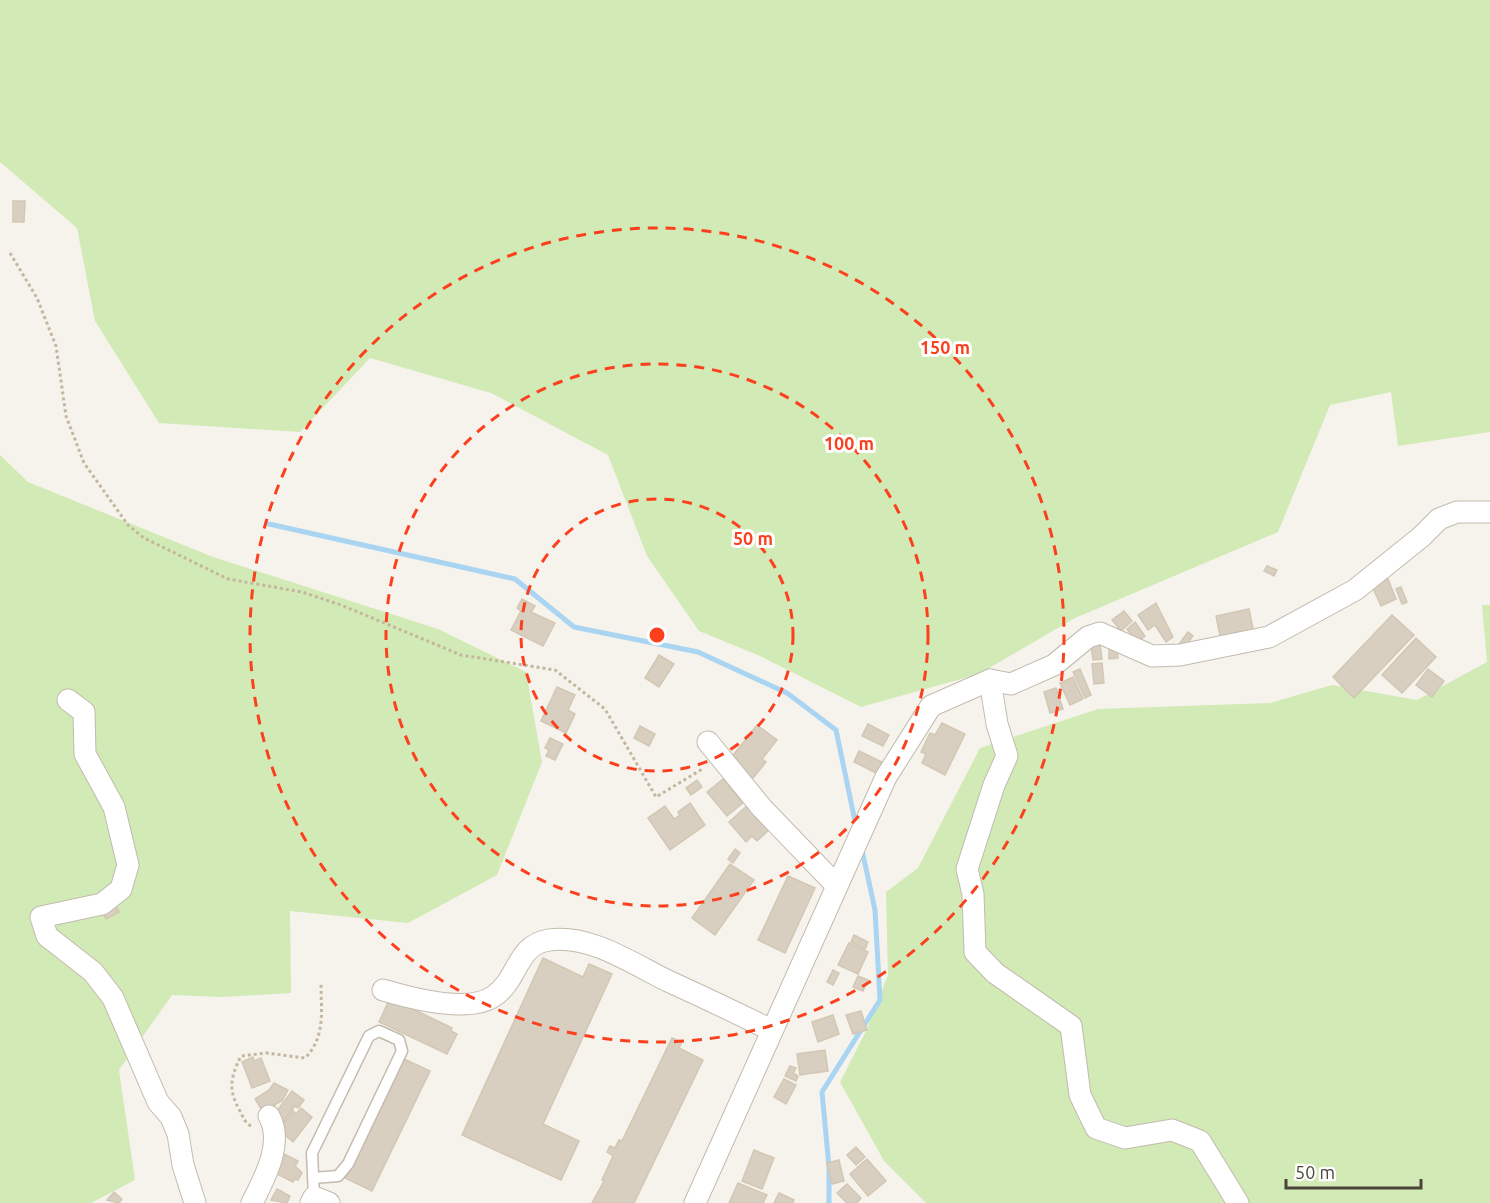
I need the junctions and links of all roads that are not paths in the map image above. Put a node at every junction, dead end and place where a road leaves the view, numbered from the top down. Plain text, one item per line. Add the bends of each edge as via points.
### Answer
1 (1490, 512) edge
2 (990, 680) junction
3 (68, 700) dead end
4 (714, 750) road end
5 (836, 885) junction
6 (383, 990) dead end
7 (771, 1030) junction
8 (272, 1126) road end
9 (317, 1195) edge
10 (195, 1203) edge
11 (252, 1203) edge
12 (694, 1203) edge
13 (1238, 1203) edge

1 - 2 street via 1458,512 1439,519 1354,590 1269,637 1180,655 1152,656 1100,633 1088,637 1054,665 1011,684
2 - 5 street via 931,706 886,777
2 - 13 street via 1007,756 967,869 973,894 975,952 995,972 1071,1026 1080,1095 1096,1128 1125,1138 1172,1130 1200,1141
3 - 10 street via 84,712 85,754 114,807 128,865 122,889 102,904 40,917 47,936 93,972 113,998 158,1102 175,1125
4 - 5 street via 762,808
5 - 7 street
6 - 7 street via 423,1002 476,1002 493,997 512,976 523,952 534,943 568,940 606,950
7 - 12 street
8 - 11 street via 276,1145
9 - 9 lane via 312,1153 369,1036 379,1031 399,1040 402,1051 348,1164

